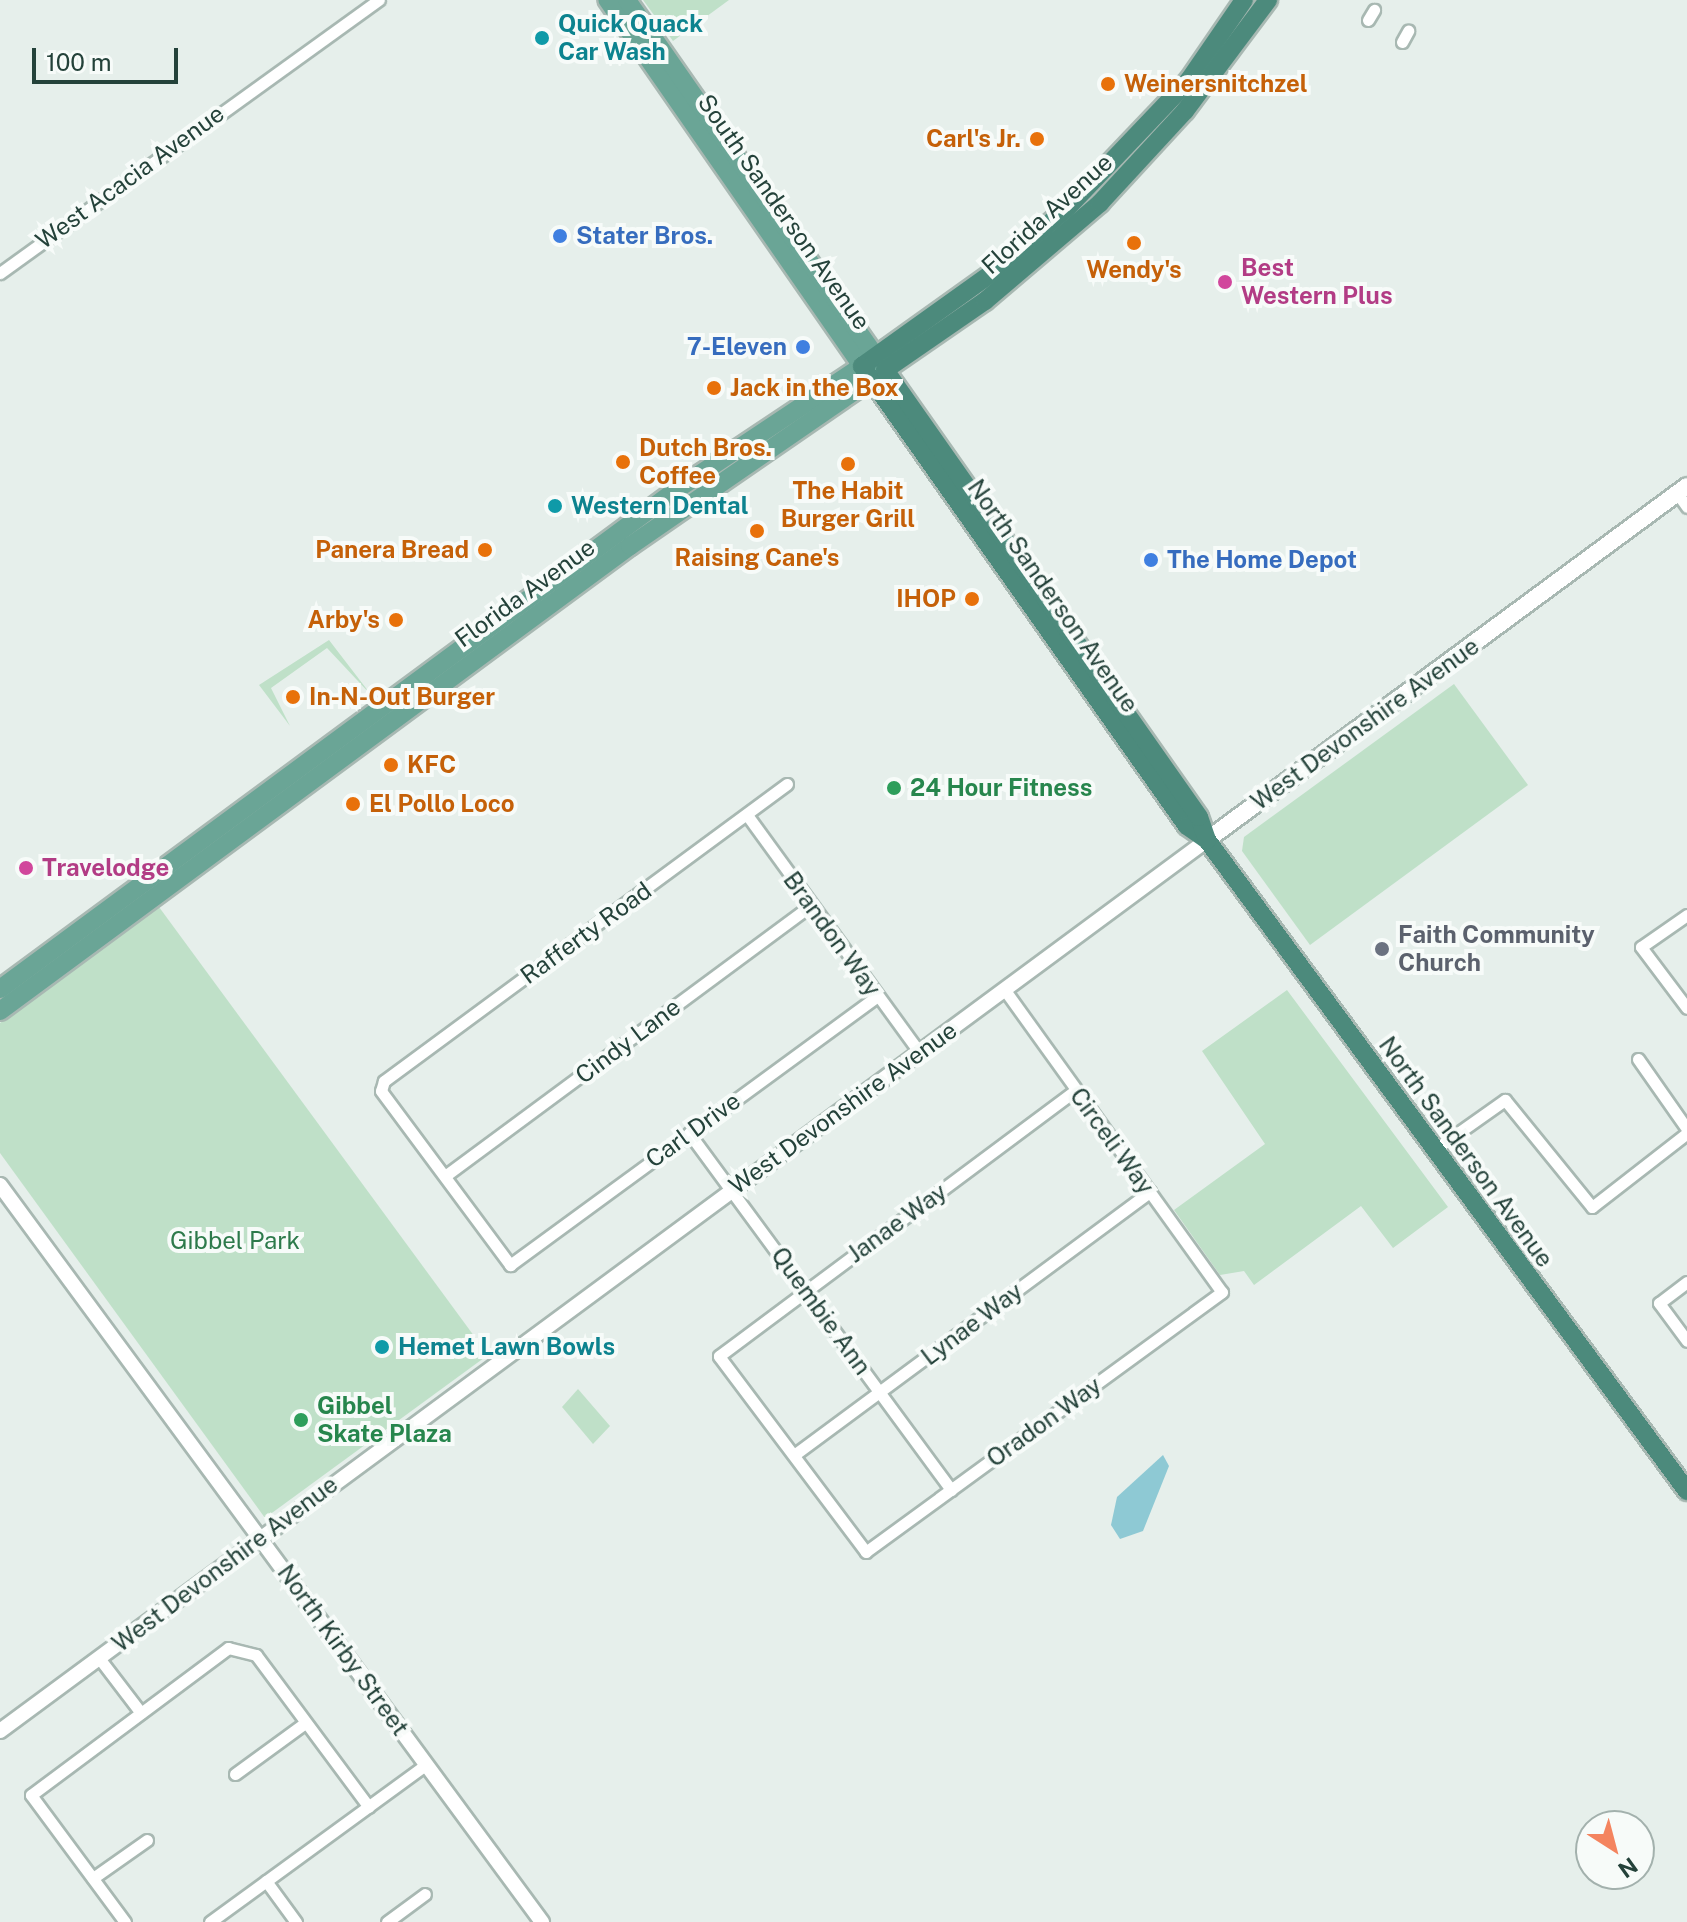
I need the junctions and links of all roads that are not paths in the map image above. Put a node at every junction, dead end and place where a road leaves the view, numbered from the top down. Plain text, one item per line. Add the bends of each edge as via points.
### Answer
1 (379, 0) edge
2 (608, 0) edge
3 (627, 0) edge
4 (1244, 0) edge
5 (1268, 0) edge
6 (634, 37) junction
7 (666, 57) junction
8 (1203, 60) junction
9 (667, 86) junction
10 (738, 160) junction
11 (732, 179) junction
12 (1123, 179) junction
13 (795, 241) junction
14 (0, 273) edge
15 (874, 368) junction
16 (948, 489) junction
17 (1684, 495) edge
18 (962, 508) junction
19 (1002, 533) junction
20 (292, 774) junction
21 (787, 784) dead end
22 (747, 815) junction
23 (240, 834) junction
24 (203, 840) junction
25 (1207, 840) junction
26 (165, 889) junction
27 (811, 905) junction
28 (1687, 915) edge
29 (0, 989) edge
30 (1004, 989) junction
31 (877, 996) junction
32 (1687, 1008) edge
33 (0, 1011) edge
34 (919, 1052) junction
35 (1638, 1059) dead end
36 (1075, 1091) junction
37 (1687, 1131) edge
38 (689, 1133) junction
39 (1434, 1150) junction
40 (445, 1176) junction
41 (0, 1185) edge
42 (731, 1190) junction
43 (1150, 1192) junction
44 (1687, 1282) edge
45 (806, 1290) junction
46 (1222, 1292) joint
47 (1687, 1341) edge
48 (880, 1392) junction
49 (794, 1455) junction
50 (951, 1490) junction
51 (1687, 1491) edge
52 (261, 1538) junction
53 (99, 1658) junction
54 (141, 1713) junction
55 (305, 1723) junction
56 (0, 1731) edge
57 (427, 1764) junction
58 (235, 1774) dead end
59 (369, 1807) junction
60 (147, 1840) dead end
61 (93, 1878) junction
62 (266, 1881) junction
63 (425, 1894) dead end
64 (125, 1922) edge
65 (210, 1922) edge
66 (296, 1922) edge
67 (387, 1922) edge
68 (542, 1922) edge

1 - 14 street, West Acacia Avenue
2 - 6 main road, South Sanderson Avenue
3 - 7 main road, South Sanderson Avenue
4 - 8 highway, Florida Avenue
5 - 12 highway, Florida Avenue
6 - 7 main road
6 - 9 main road, South Sanderson Avenue
7 - 10 main road, South Sanderson Avenue
8 - 12 highway via 1190,89 1118,172
8 - 15 highway, Florida Avenue via 1066,209
9 - 10 main road via 730,161
9 - 11 main road, South Sanderson Avenue
10 - 13 main road, South Sanderson Avenue
11 - 13 main road via 742,179
11 - 15 main road, South Sanderson Avenue
12 - 15 highway, Florida Avenue via 985,301
13 - 15 main road, South Sanderson Avenue
15 - 16 highway, North Sanderson Avenue
15 - 19 highway, North Sanderson Avenue
15 - 20 main road, Florida Avenue via 676,490
15 - 23 main road, Florida Avenue
16 - 18 highway, North Sanderson Avenue
16 - 19 highway via 958,487
17 - 25 main road, West Devonshire Avenue
18 - 19 highway via 995,539
18 - 25 highway, North Sanderson Avenue via 1187,826
19 - 25 highway, North Sanderson Avenue via 1199,817
20 - 23 main road via 237,824
20 - 24 main road, Florida Avenue
21 - 22 street, Rafferty Road
22 - 27 street, Brandon Way
22 - 40 street, Rafferty Road via 384,1081 381,1091
23 - 26 main road, Florida Avenue
24 - 26 main road
24 - 29 main road, Florida Avenue
25 - 30 street, West Devonshire Avenue
25 - 39 highway, North Sanderson Avenue
26 - 33 main road, Florida Avenue
27 - 31 street, Brandon Way
27 - 40 street, Cindy Lane
28 - 32 street via 1641,947
30 - 34 street, West Devonshire Avenue
30 - 36 street, Circeli Way
31 - 34 street, Brandon Way
31 - 38 street, Carl Drive
34 - 42 street, West Devonshire Avenue
35 - 37 street
36 - 43 street, Circeli Way
36 - 45 street, Janae Way
37 - 39 street via 1592,1207 1505,1100
38 - 40 street, Carl Drive via 510,1265
38 - 42 street, Quembie Ann
39 - 51 highway, North Sanderson Avenue
41 - 52 street, North Kirby Street
42 - 45 street, Quembie Ann
42 - 52 street, West Devonshire Avenue
43 - 46 street, Circeli Way
43 - 48 street, Lynae Way
44 - 47 street via 1659,1303
45 - 48 street, Quembie Ann
45 - 49 street, Janae Way via 719,1356
46 - 50 street, Oradon Way
48 - 49 street, Lynae Way
48 - 50 street, Quembie Ann
49 - 50 street, Oradon Way via 866,1552
52 - 53 street, West Devonshire Avenue
52 - 57 street, North Kirby Street
53 - 54 street
53 - 56 street, West Devonshire Avenue
54 - 55 street via 228,1648 256,1655
54 - 61 street via 31,1795
55 - 58 street
55 - 59 street
57 - 59 street
57 - 68 street, North Kirby Street
59 - 62 street
60 - 61 street
61 - 64 street
62 - 65 street
62 - 66 street
63 - 67 street

